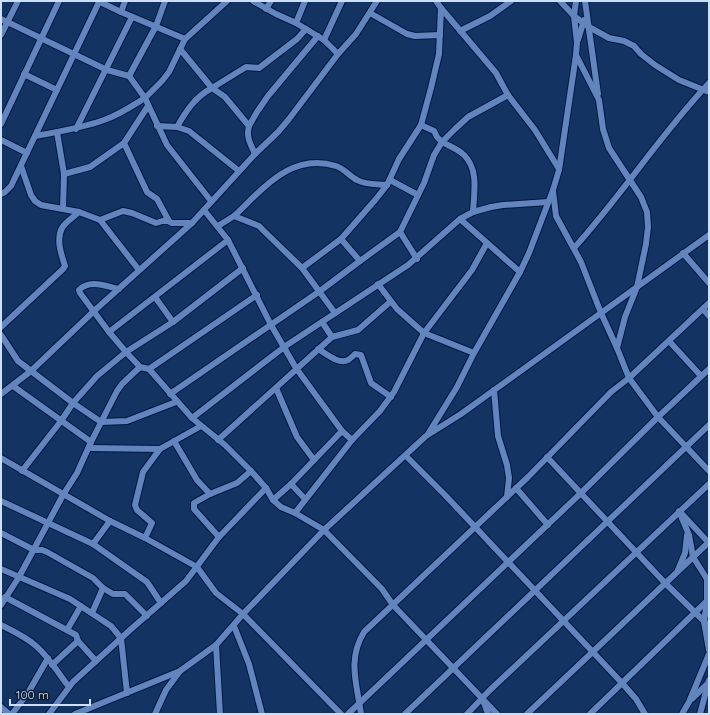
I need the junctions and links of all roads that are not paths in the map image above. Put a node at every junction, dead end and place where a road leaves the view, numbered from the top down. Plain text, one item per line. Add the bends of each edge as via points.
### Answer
1 (18, 1) edge
2 (59, 1) edge
3 (99, 1) edge
4 (125, 1) edge
5 (165, 1) edge
6 (253, 1) edge
7 (271, 1) edge
8 (305, 1) edge
9 (342, 1) edge
10 (377, 1) edge
11 (436, 1) edge
12 (511, 1) edge
13 (560, 1) edge
14 (576, 1) edge
15 (586, 1) edge
16 (589, 1) edge
17 (223, 2) edge
18 (266, 8) junction
19 (441, 8) junction
20 (587, 8) junction
21 (121, 12) junction
22 (370, 13) junction
23 (574, 16) junction
24 (132, 17) junction
25 (1, 19) edge
26 (7, 22) junction
27 (583, 22) junction
28 (296, 23) junction
29 (156, 26) junction
30 (589, 27) junction
31 (306, 29) junction
32 (460, 30) junction
33 (1, 35) edge
34 (440, 35) junction
35 (318, 36) junction
36 (41, 38) junction
37 (185, 39) junction
38 (324, 40) junction
39 (577, 43) junction
40 (180, 49) junction
41 (74, 54) junction
42 (338, 54) junction
43 (576, 55) junction
44 (106, 70) junction
45 (24, 74) junction
46 (130, 76) junction
47 (709, 84) edge
48 (212, 88) junction
49 (57, 90) junction
50 (706, 90) edge
51 (508, 95) junction
52 (144, 98) junction
53 (599, 100) junction
54 (148, 106) junction
55 (1, 124) edge
56 (421, 125) junction
57 (157, 126) junction
58 (249, 126) junction
59 (177, 127) junction
60 (76, 129) junction
61 (57, 132) junction
62 (35, 136) junction
63 (1, 140) edge
64 (442, 142) junction
65 (124, 143) junction
66 (27, 153) junction
67 (255, 154) junction
68 (21, 166) junction
69 (559, 170) junction
70 (239, 171) junction
71 (64, 174) junction
72 (630, 180) junction
73 (388, 183) junction
74 (553, 190) junction
75 (1, 194) edge
76 (418, 195) junction
77 (210, 201) junction
78 (548, 202) junction
79 (63, 209) junction
80 (204, 210) junction
81 (79, 212) junction
82 (474, 212) junction
83 (234, 216) junction
84 (460, 219) junction
85 (100, 220) junction
86 (169, 221) junction
87 (192, 223) junction
88 (218, 226) junction
89 (400, 232) junction
90 (709, 235) edge
91 (341, 239) junction
92 (228, 240) junction
93 (487, 243) junction
94 (574, 248) junction
95 (683, 253) junction
96 (416, 259) junction
97 (360, 261) junction
98 (243, 268) junction
99 (302, 268) junction
100 (139, 270) junction
101 (520, 272) junction
102 (709, 282) edge
103 (378, 284) junction
104 (637, 287) junction
105 (118, 289) junction
106 (320, 291) junction
107 (257, 295) junction
108 (155, 297) junction
109 (390, 302) junction
110 (709, 303) edge
111 (703, 309) junction
112 (94, 311) junction
113 (335, 312) junction
114 (601, 313) junction
115 (709, 316) edge
116 (173, 322) junction
117 (322, 322) junction
118 (271, 325) junction
119 (1, 327) edge
120 (109, 332) junction
121 (424, 333) junction
122 (1, 335) edge
123 (332, 337) junction
124 (668, 341) junction
125 (284, 347) junction
126 (618, 348) junction
127 (318, 349) junction
128 (126, 352) junction
129 (474, 353) junction
130 (140, 367) junction
131 (296, 368) junction
132 (149, 369) junction
133 (709, 369) edge
134 (31, 372) junction
135 (701, 376) junction
136 (629, 378) junction
137 (13, 386) junction
138 (276, 388) junction
139 (494, 390) junction
140 (1, 394) edge
141 (170, 394) junction
142 (391, 397) junction
143 (176, 402) junction
144 (73, 403) junction
145 (658, 417) junction
146 (192, 418) junction
147 (61, 421) junction
148 (101, 422) junction
149 (709, 425) edge
150 (201, 426) junction
151 (342, 431) junction
152 (426, 436) junction
153 (218, 440) junction
154 (352, 440) junction
155 (174, 441) junction
156 (90, 445) junction
157 (686, 447) junction
158 (160, 449) junction
159 (406, 456) junction
160 (547, 457) junction
161 (1, 458) edge
162 (314, 460) junction
163 (22, 471) junction
164 (251, 471) junction
165 (709, 472) edge
166 (291, 484) junction
167 (709, 484) edge
168 (266, 488) junction
169 (516, 488) junction
170 (581, 493) junction
171 (210, 494) junction
172 (63, 495) junction
173 (507, 497) junction
174 (305, 499) junction
175 (273, 500) junction
176 (1, 501) edge
177 (679, 512) junction
178 (294, 513) junction
179 (110, 521) junction
180 (48, 522) junction
181 (608, 522) junction
182 (548, 525) junction
183 (475, 527) junction
184 (324, 530) junction
185 (687, 531) junction
186 (1, 533) edge
187 (219, 537) junction
188 (146, 538) junction
189 (709, 542) edge
190 (93, 544) junction
191 (34, 550) junction
192 (636, 552) junction
193 (693, 557) junction
194 (508, 562) junction
195 (197, 567) junction
196 (1, 569) edge
197 (678, 572) junction
198 (19, 577) junction
199 (665, 583) junction
200 (103, 588) junction
201 (535, 590) junction
202 (708, 600) edge
203 (3, 601) edge
204 (161, 603) junction
205 (393, 605) junction
206 (81, 606) junction
207 (694, 612) junction
208 (92, 613) junction
209 (243, 614) junction
210 (146, 616) junction
211 (564, 621) junction
212 (707, 624) edge
213 (1, 625) edge
214 (234, 626) junction
215 (67, 630) junction
216 (121, 638) junction
217 (426, 640) junction
218 (78, 641) junction
219 (216, 645) junction
220 (709, 650) edge
221 (593, 652) junction
222 (709, 654) edge
223 (48, 658) junction
224 (96, 661) junction
225 (52, 665) junction
226 (453, 668) junction
227 (180, 671) junction
228 (709, 681) edge
229 (622, 683) junction
230 (70, 687) junction
231 (127, 692) junction
232 (482, 698) junction
233 (689, 702) junction
234 (360, 704) junction
235 (1, 707) edge
236 (10, 714) edge
237 (49, 714) edge
238 (74, 714) edge
239 (155, 714) edge
240 (220, 714) edge
241 (262, 714) edge
242 (341, 714) edge
243 (348, 714) edge
244 (361, 714) edge
245 (405, 714) edge
246 (467, 714) edge
247 (488, 714) edge
248 (497, 714) edge
249 (527, 714) edge
250 (590, 714) edge
251 (645, 714) edge
252 (682, 714) edge
253 (700, 714) edge

1 - 26 street
2 - 36 street
3 - 21 street
3 - 41 street
4 - 21 street
5 - 29 street
6 - 18 street
7 - 18 street
8 - 28 street
9 - 38 street
10 - 22 street
11 - 19 street
12 - 32 street via 490,16
13 - 23 street
14 - 23 street
15 - 20 street
16 - 20 street
17 - 37 street
18 - 28 street
19 - 32 street
19 - 34 street
20 - 27 street
20 - 30 street
21 - 24 street
22 - 34 street via 407,34
22 - 42 street
23 - 27 street
23 - 39 street
24 - 29 street
24 - 44 street
25 - 26 street
26 - 33 street
26 - 36 street
27 - 30 street
27 - 39 street
28 - 31 street
29 - 37 street
29 - 46 street
30 - 50 street via 609,38 634,46 655,65 679,80
30 - 53 street
31 - 35 street
31 - 48 street via 259,68 246,67
32 - 51 street via 496,73
34 - 56 street via 436,70
35 - 38 street
35 - 58 street via 278,83
36 - 41 street
36 - 45 street
37 - 40 street
38 - 42 street
39 - 43 street
40 - 48 street
40 - 52 street via 169,72
41 - 44 street
41 - 49 street
42 - 67 street via 289,119
43 - 53 street
43 - 69 street
44 - 46 street
44 - 60 street
45 - 49 street
45 - 55 street
46 - 52 street
47 - 50 street
48 - 58 street via 230,103
48 - 59 street via 191,104
49 - 62 street
50 - 72 street via 680,115
51 - 64 street via 468,117
51 - 69 street via 535,130
52 - 54 street
52 - 60 street via 111,118
53 - 72 street via 609,148
54 - 57 street
54 - 65 street
56 - 64 street via 434,131
56 - 73 street via 399,159
57 - 59 street
57 - 77 street via 171,151
58 - 67 street via 247,133
59 - 70 street via 189,131
60 - 61 street
61 - 62 street
61 - 71 street
62 - 66 street
63 - 66 street
64 - 76 street
64 - 82 street via 464,155 472,169
65 - 71 street via 90,167
65 - 86 street via 147,192 157,199
66 - 68 street
67 - 70 street
68 - 75 street via 11,186
68 - 79 street via 35,202
69 - 74 street
70 - 77 street
71 - 79 street
72 - 94 street
72 - 104 street via 647,212 648,227
73 - 76 street
73 - 83 street via 358,181 338,166 308,164 294,167 284,172
73 - 91 street
74 - 78 street
74 - 94 street via 556,216
76 - 89 street
77 - 80 street
78 - 82 street via 503,205
78 - 101 street
79 - 81 street
80 - 87 street
80 - 88 street
81 - 85 street
81 - 119 street via 62,228 60,251 65,266
82 - 84 street
83 - 88 street
83 - 99 street via 262,230
84 - 93 street
84 - 96 street
85 - 86 street via 123,211 156,223
85 - 100 street
86 - 87 street
87 - 100 street
88 - 92 street
89 - 96 street
89 - 97 street
90 - 95 street
91 - 97 street
91 - 99 street
92 - 98 street
92 - 108 street
93 - 101 street
93 - 121 street via 472,270
94 - 114 street
95 - 102 street
95 - 104 street
96 - 103 street
97 - 106 street
98 - 107 street
98 - 116 street
99 - 106 street
100 - 105 street
101 - 129 street
103 - 109 street
103 - 113 street
104 - 114 street
104 - 126 street via 625,317
105 - 112 street
105 - 112 street via 94,283 82,286 80,293
106 - 113 street
106 - 118 street
107 - 118 street
107 - 132 street
108 - 116 street
108 - 120 street
109 - 121 street
109 - 123 street via 358,330
110 - 111 street
111 - 115 street
111 - 124 street
112 - 120 street
112 - 134 street
113 - 117 street
114 - 126 street
114 - 139 street
116 - 128 street
117 - 123 street
117 - 125 street
118 - 125 street
118 - 141 street
120 - 128 street
121 - 129 street
121 - 142 street
122 - 134 street via 18,361
123 - 127 street
124 - 135 street
124 - 136 street
125 - 131 street
125 - 146 street
126 - 136 street
127 - 131 street
127 - 142 street via 332,358 344,361 355,354 361,354 371,383
128 - 130 street
128 - 144 street via 97,376
129 - 152 street via 457,387
130 - 132 street
130 - 148 street via 117,390
131 - 138 street
131 - 151 street
132 - 141 street
133 - 135 street
134 - 137 street
134 - 144 street
135 - 145 street
136 - 145 street
136 - 160 street via 611,392
137 - 140 street
137 - 147 street
138 - 153 street
138 - 162 street via 297,437
139 - 152 street
139 - 173 street via 498,436 509,478
141 - 143 street
142 - 154 street
143 - 146 street
143 - 148 street via 127,421
144 - 147 street
144 - 148 street
145 - 157 street
145 - 170 street
146 - 150 street
147 - 156 street
147 - 163 street
148 - 156 street
149 - 157 street
150 - 153 street
150 - 155 street
151 - 154 street
151 - 162 street
152 - 159 street
153 - 164 street
154 - 174 street
155 - 158 street
155 - 171 street via 198,480
156 - 158 street
156 - 172 street
157 - 165 street
157 - 181 street
158 - 188 street via 143,472 135,505 152,523
159 - 183 street
159 - 184 street
160 - 169 street
160 - 170 street
161 - 163 street
162 - 166 street
163 - 172 street
164 - 168 street
164 - 171 street via 236,483
166 - 174 street
166 - 175 street
167 - 177 street
168 - 175 street
168 - 187 street
169 - 173 street
169 - 182 street
170 - 181 street
170 - 182 street
171 - 187 street via 193,506
172 - 179 street
172 - 180 street
173 - 183 street
174 - 178 street
175 - 178 street via 280,507
176 - 180 street
177 - 185 street
177 - 189 street
177 - 192 street
178 - 184 street
179 - 188 street
179 - 190 street
180 - 190 street
180 - 191 street
181 - 192 street
181 - 201 street
182 - 194 street
183 - 194 street
183 - 205 street
184 - 205 street via 382,589
184 - 209 street
185 - 193 street
185 - 197 street via 685,553
186 - 191 street
187 - 195 street
188 - 195 street
189 - 193 street
190 - 204 street via 147,582
191 - 198 street
191 - 200 street via 47,552 92,578
192 - 199 street
192 - 211 street
193 - 197 street
193 - 202 street via 707,578
194 - 201 street
194 - 217 street
195 - 204 street via 186,581
195 - 209 street via 216,593
196 - 198 street
197 - 199 street
198 - 203 street
198 - 206 street
199 - 207 street
199 - 221 street
200 - 208 street
200 - 210 street via 113,594 125,594
201 - 211 street
201 - 226 street
202 - 207 street
202 - 212 street
203 - 215 street
204 - 210 street
205 - 217 street
205 - 234 street via 364,632 355,651 354,666
206 - 208 street
206 - 215 street
207 - 212 street
207 - 229 street
208 - 216 street via 106,622
209 - 214 street
209 - 242 street
210 - 216 street
211 - 221 street
211 - 232 street
212 - 220 street
213 - 223 street via 18,633
214 - 219 street
214 - 241 street via 249,664
215 - 218 street via 76,635
216 - 224 street
216 - 231 street
217 - 226 street
217 - 234 street
218 - 224 street
218 - 225 street
219 - 227 street
219 - 240 street
221 - 229 street
221 - 249 street
222 - 233 street
223 - 225 street
223 - 236 street via 28,693
224 - 230 street
225 - 230 street
226 - 232 street
226 - 245 street
227 - 231 street
227 - 239 street via 166,690
228 - 233 street
228 - 253 street
229 - 250 street
229 - 251 street
230 - 237 street
231 - 238 street
232 - 246 street
232 - 247 street
232 - 248 street
233 - 252 street
234 - 243 street
234 - 244 street
235 - 236 street

